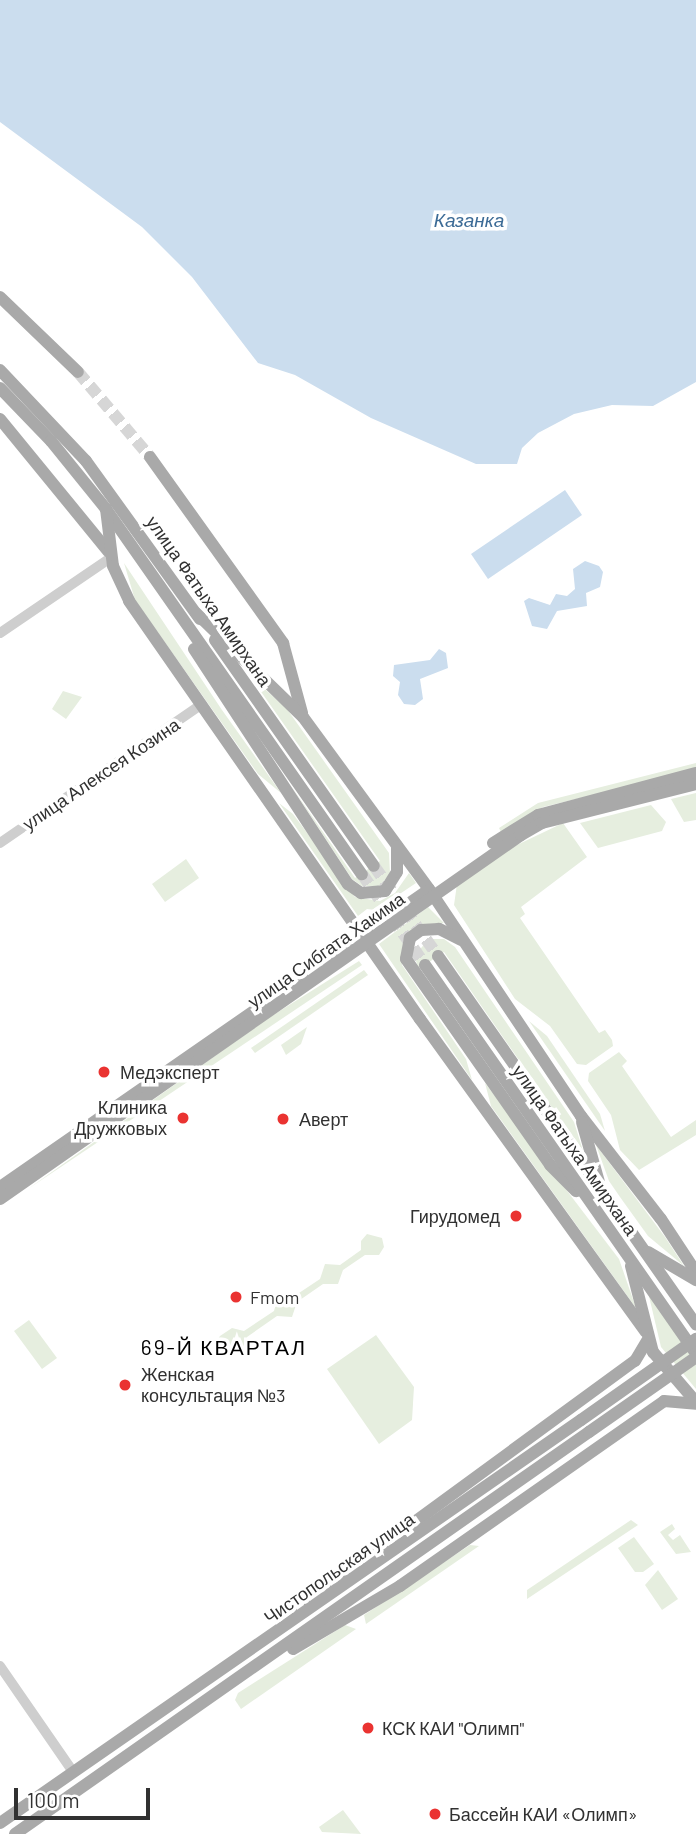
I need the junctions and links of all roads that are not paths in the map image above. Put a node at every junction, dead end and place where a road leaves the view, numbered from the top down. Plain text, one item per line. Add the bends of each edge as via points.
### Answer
1 (0, 297) edge
2 (0, 370) edge
3 (78, 372) tunnel mouth
4 (0, 388) edge
5 (0, 419) edge
6 (150, 457) tunnel mouth
7 (106, 509) junction
8 (112, 557) junction
9 (166, 596) junction
10 (196, 613) junction
11 (0, 633) edge
12 (202, 705) junction
13 (303, 717) junction
14 (696, 774) edge
15 (696, 784) edge
16 (263, 788) junction
17 (295, 803) junction
18 (0, 843) edge
19 (397, 845) junction
20 (374, 866) tunnel mouth
21 (362, 874) tunnel mouth
22 (432, 892) junction
23 (365, 939) junction
24 (465, 942) junction
25 (438, 956) tunnel mouth
26 (425, 965) tunnel mouth
27 (480, 1069) junction
28 (478, 1100) junction
29 (581, 1116) junction
30 (0, 1187) edge
31 (602, 1192) junction
32 (0, 1199) edge
33 (594, 1207) junction
34 (643, 1249) junction
35 (629, 1259) junction
36 (696, 1272) edge
37 (696, 1280) edge
38 (696, 1325) edge
39 (647, 1336) junction
40 (696, 1339) edge
41 (696, 1356) edge
42 (603, 1384) junction
43 (696, 1403) edge
44 (632, 1422) junction
45 (296, 1619) junction
46 (0, 1666) edge
47 (252, 1669) junction
48 (73, 1772) junction
49 (0, 1823) edge
50 (15, 1834) edge

1 - 3 main road
2 - 10 main road, улица Фатыха Амирхана via 86,461
4 - 7 main road, улица Фатыха Амирхана
5 - 8 main road via 98,534
6 - 13 main road via 283,643
7 - 8 main road
7 - 9 main road, улица Фатыха Амирхана
8 - 11 street
8 - 12 main road via 129,601
9 - 17 main road via 219,693
9 - 21 main road, улица Фатыха Амирхана
10 - 13 main road
10 - 20 main road, улица Фатыха Амирхана
12 - 16 main road
12 - 18 street, улица Алексея Козина
13 - 19 main road
14 - 22 main road, улица Сибгата Хакима via 538,815
15 - 22 main road, улица Сибгата Хакима via 542,823
16 - 17 main road
16 - 23 main road
17 - 19 main road via 348,884 361,893 380,892 393,881
19 - 22 main road
22 - 23 main road, улица Сибгата Хакима
22 - 24 main road
23 - 28 main road
23 - 30 main road, улица Сибгата Хакима
23 - 32 main road, улица Сибгата Хакима
24 - 27 main road via 430,928 415,933 405,953
24 - 29 main road
25 - 31 main road, улица Фатыха Амирхана
26 - 33 main road, улица Фатыха Амирхана
27 - 28 main road
27 - 33 main road via 550,1165
28 - 39 main road
29 - 31 main road
29 - 36 main road via 662,1219
31 - 34 main road, улица Фатыха Амирхана
33 - 35 main road, улица Фатыха Амирхана
34 - 37 main road
34 - 38 main road, улица Фатыха Амирхана
35 - 39 main road
35 - 41 main road, улица Фатыха Амирхана
39 - 42 main road via 640,1357
39 - 43 main road via 668,1374
40 - 45 main road, Чистопольская улица, bridge
41 - 47 main road, Чистопольская улица, bridge
42 - 44 main road via 622,1388 632,1397 637,1408
42 - 45 main road via 312,1597
43 - 44 main road via 670,1399
44 - 47 main road via 380,1598
45 - 48 main road, Чистопольская улица
46 - 48 street
47 - 50 main road, Чистопольская улица
48 - 49 main road, Чистопольская улица

